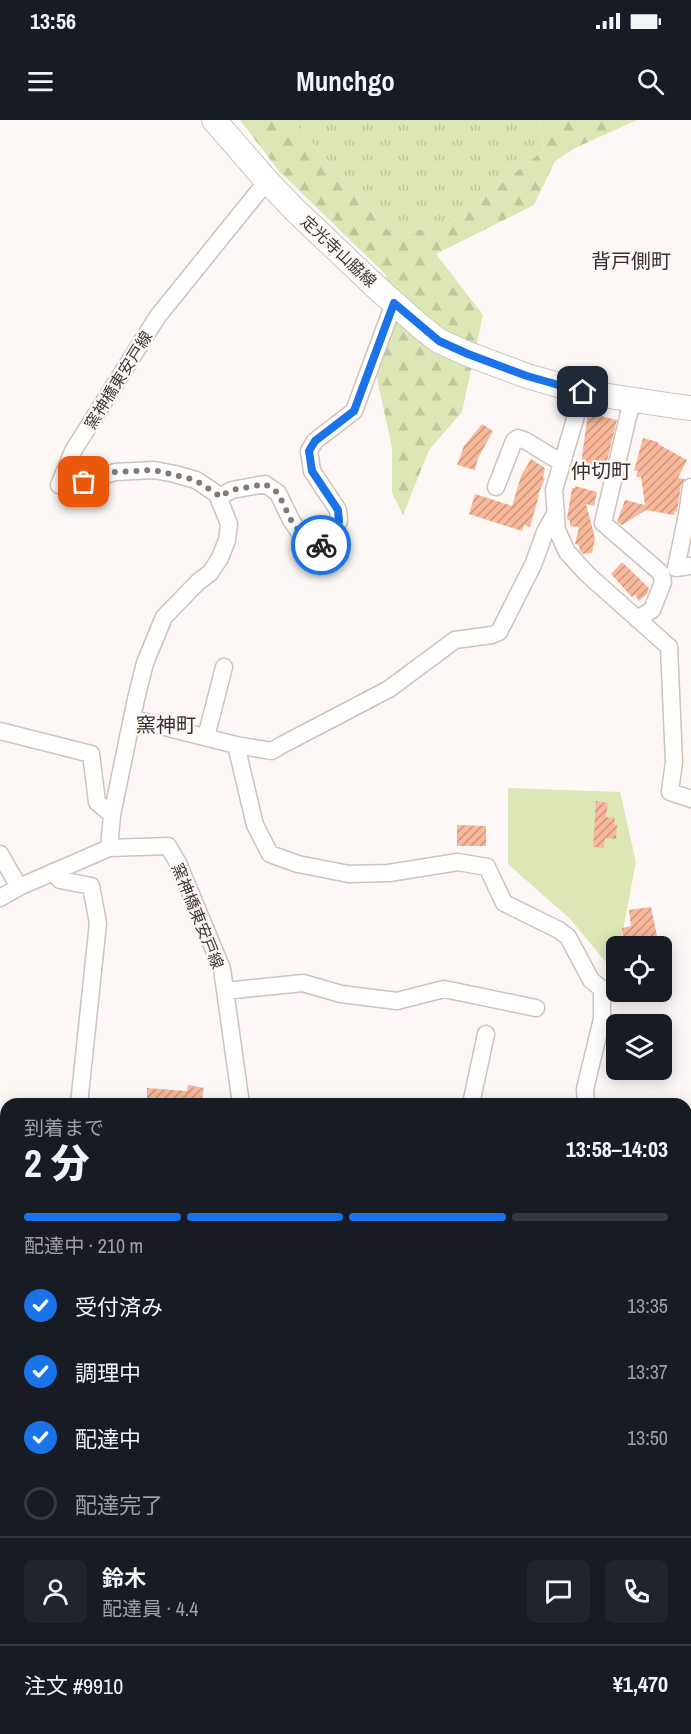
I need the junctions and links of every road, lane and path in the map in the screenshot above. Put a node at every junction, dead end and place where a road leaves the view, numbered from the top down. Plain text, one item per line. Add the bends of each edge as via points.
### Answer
1 (214, 120) edge
2 (267, 181) junction
3 (394, 303) junction
4 (583, 392) junction
5 (632, 400) junction
6 (691, 408) edge
7 (562, 463) junction
8 (496, 487) dead end
9 (691, 487) edge
10 (219, 497) junction
11 (556, 512) junction
12 (691, 566) edge
13 (637, 619) junction
14 (224, 667) dead end
15 (133, 719) junction
16 (0, 731) edge
17 (206, 737) junction
18 (236, 745) junction
19 (691, 799) edge
20 (112, 815) junction
21 (109, 848) junction
22 (0, 854) edge
23 (53, 872) junction
24 (19, 887) junction
25 (0, 898) edge
26 (225, 991) junction
27 (536, 1008) dead end
28 (486, 1034) dead end
29 (80, 1098) edge
30 (240, 1098) edge
31 (472, 1098) edge
32 (586, 1098) edge

1 - 2 main road, 定光寺山脇線
2 - 3 main road, 定光寺山脇線
2 - 10 street, 窯神橋東安戸線 via 158,316 73,451 59,485 72,486 115,472 154,470 195,480
3 - 4 main road, 定光寺山脇線 via 439,341 527,376
3 - 10 street via 354,411 315,441 309,451 312,471 338,510 339,521 318,549 308,544 278,493 265,484 232,490
4 - 5 main road, 定光寺山脇線
4 - 7 street
5 - 6 main road, 定光寺山脇線
5 - 13 street via 603,523 661,573 663,582 652,610
7 - 8 street via 518,438
7 - 11 street via 554,490
9 - 12 street via 676,568
10 - 15 street via 229,524 227,540 210,573 164,617 145,663
11 - 13 street via 557,530 567,552
11 - 18 street via 499,632 455,640 388,689 272,751
13 - 19 street via 669,647 674,762 670,792
14 - 17 street
15 - 17 street
15 - 20 street
16 - 20 street via 91,754 97,802
17 - 18 street
18 - 32 street via 255,825 270,854 298,864 349,873 389,873 458,862 487,867 504,903 568,936 591,980 602,989 602,1019
20 - 21 street
21 - 23 street
21 - 26 street, 窯神橋東安戸線 via 168,846 222,969
22 - 24 street
23 - 24 street
23 - 29 street via 60,880 91,886 98,922
24 - 25 street
26 - 27 street via 303,983 341,994 397,1000 444,989
26 - 30 street, 窯神橋東安戸線
28 - 31 street

